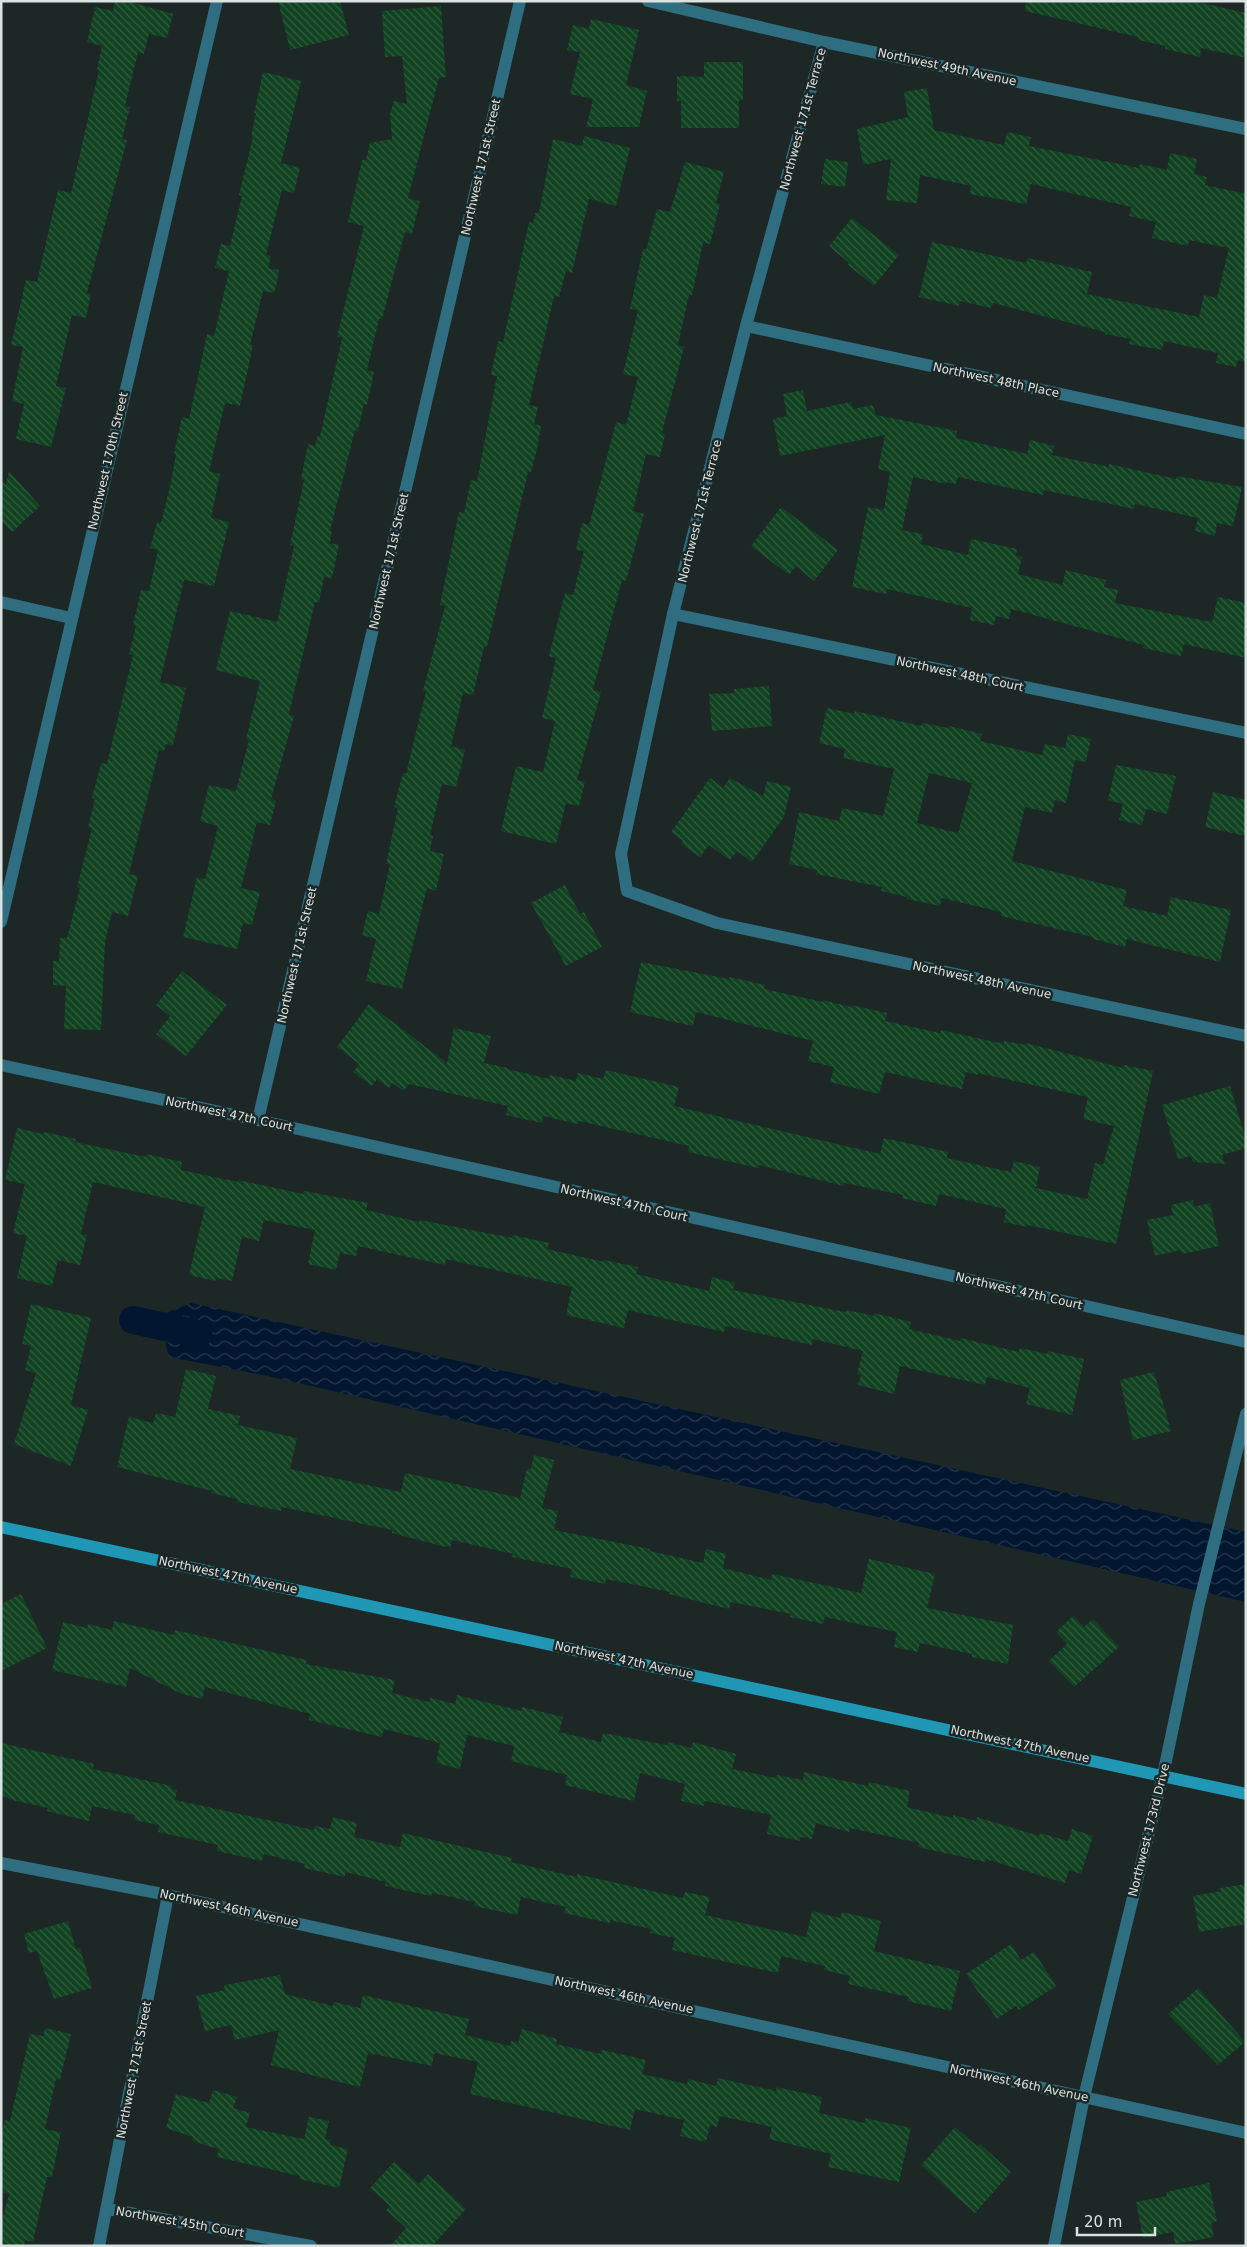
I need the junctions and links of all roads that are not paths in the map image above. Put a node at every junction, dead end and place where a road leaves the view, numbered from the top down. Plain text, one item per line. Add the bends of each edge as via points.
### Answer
1 (217, 1) edge
2 (520, 1) edge
3 (648, 1) edge
4 (824, 42) junction
5 (1246, 129) edge
6 (746, 326) junction
7 (1246, 434) edge
8 (1, 602) edge
9 (674, 614) junction
10 (71, 618) junction
11 (1246, 733) edge
12 (1, 922) edge
13 (717, 923) joint
14 (1246, 1036) edge
15 (1, 1065) edge
16 (258, 1120) junction
17 (1246, 1342) edge
18 (1246, 1414) edge
19 (1, 1527) edge
20 (1163, 1775) junction
21 (1246, 1794) edge
22 (1, 1863) edge
23 (168, 1895) junction
24 (1084, 2097) junction
25 (1246, 2133) edge
26 (108, 2208) junction
27 (99, 2246) edge
28 (311, 2246) edge
29 (1054, 2246) edge

1 - 10 street, Northwest 170th Street
2 - 16 street, Northwest 171st Street
3 - 4 street, Northwest 49th Avenue
4 - 5 street, Northwest 49th Avenue
4 - 6 street, Northwest 171st Terrace
6 - 7 street, Northwest 48th Place
6 - 9 street, Northwest 171st Terrace
8 - 10 street
9 - 11 street, Northwest 48th Court
9 - 13 street, Northwest 171st Terrace via 621,854 626,891
10 - 12 street, Northwest 170th Street
13 - 14 street, Northwest 48th Avenue
15 - 16 street, Northwest 47th Court
16 - 17 street, Northwest 47th Court
18 - 20 street, Northwest 173rd Drive via 1199,1604
19 - 20 main road, Northwest 47th Avenue
20 - 21 main road, Northwest 47th Avenue
20 - 24 street, Northwest 173rd Drive
22 - 23 street, Northwest 46th Avenue
23 - 24 street, Northwest 46th Avenue
23 - 26 street, Northwest 171st Street
24 - 25 street, Northwest 46th Avenue
24 - 29 street, Northwest 173rd Drive
26 - 27 street, Northwest 171st Street
26 - 28 street, Northwest 45th Court

